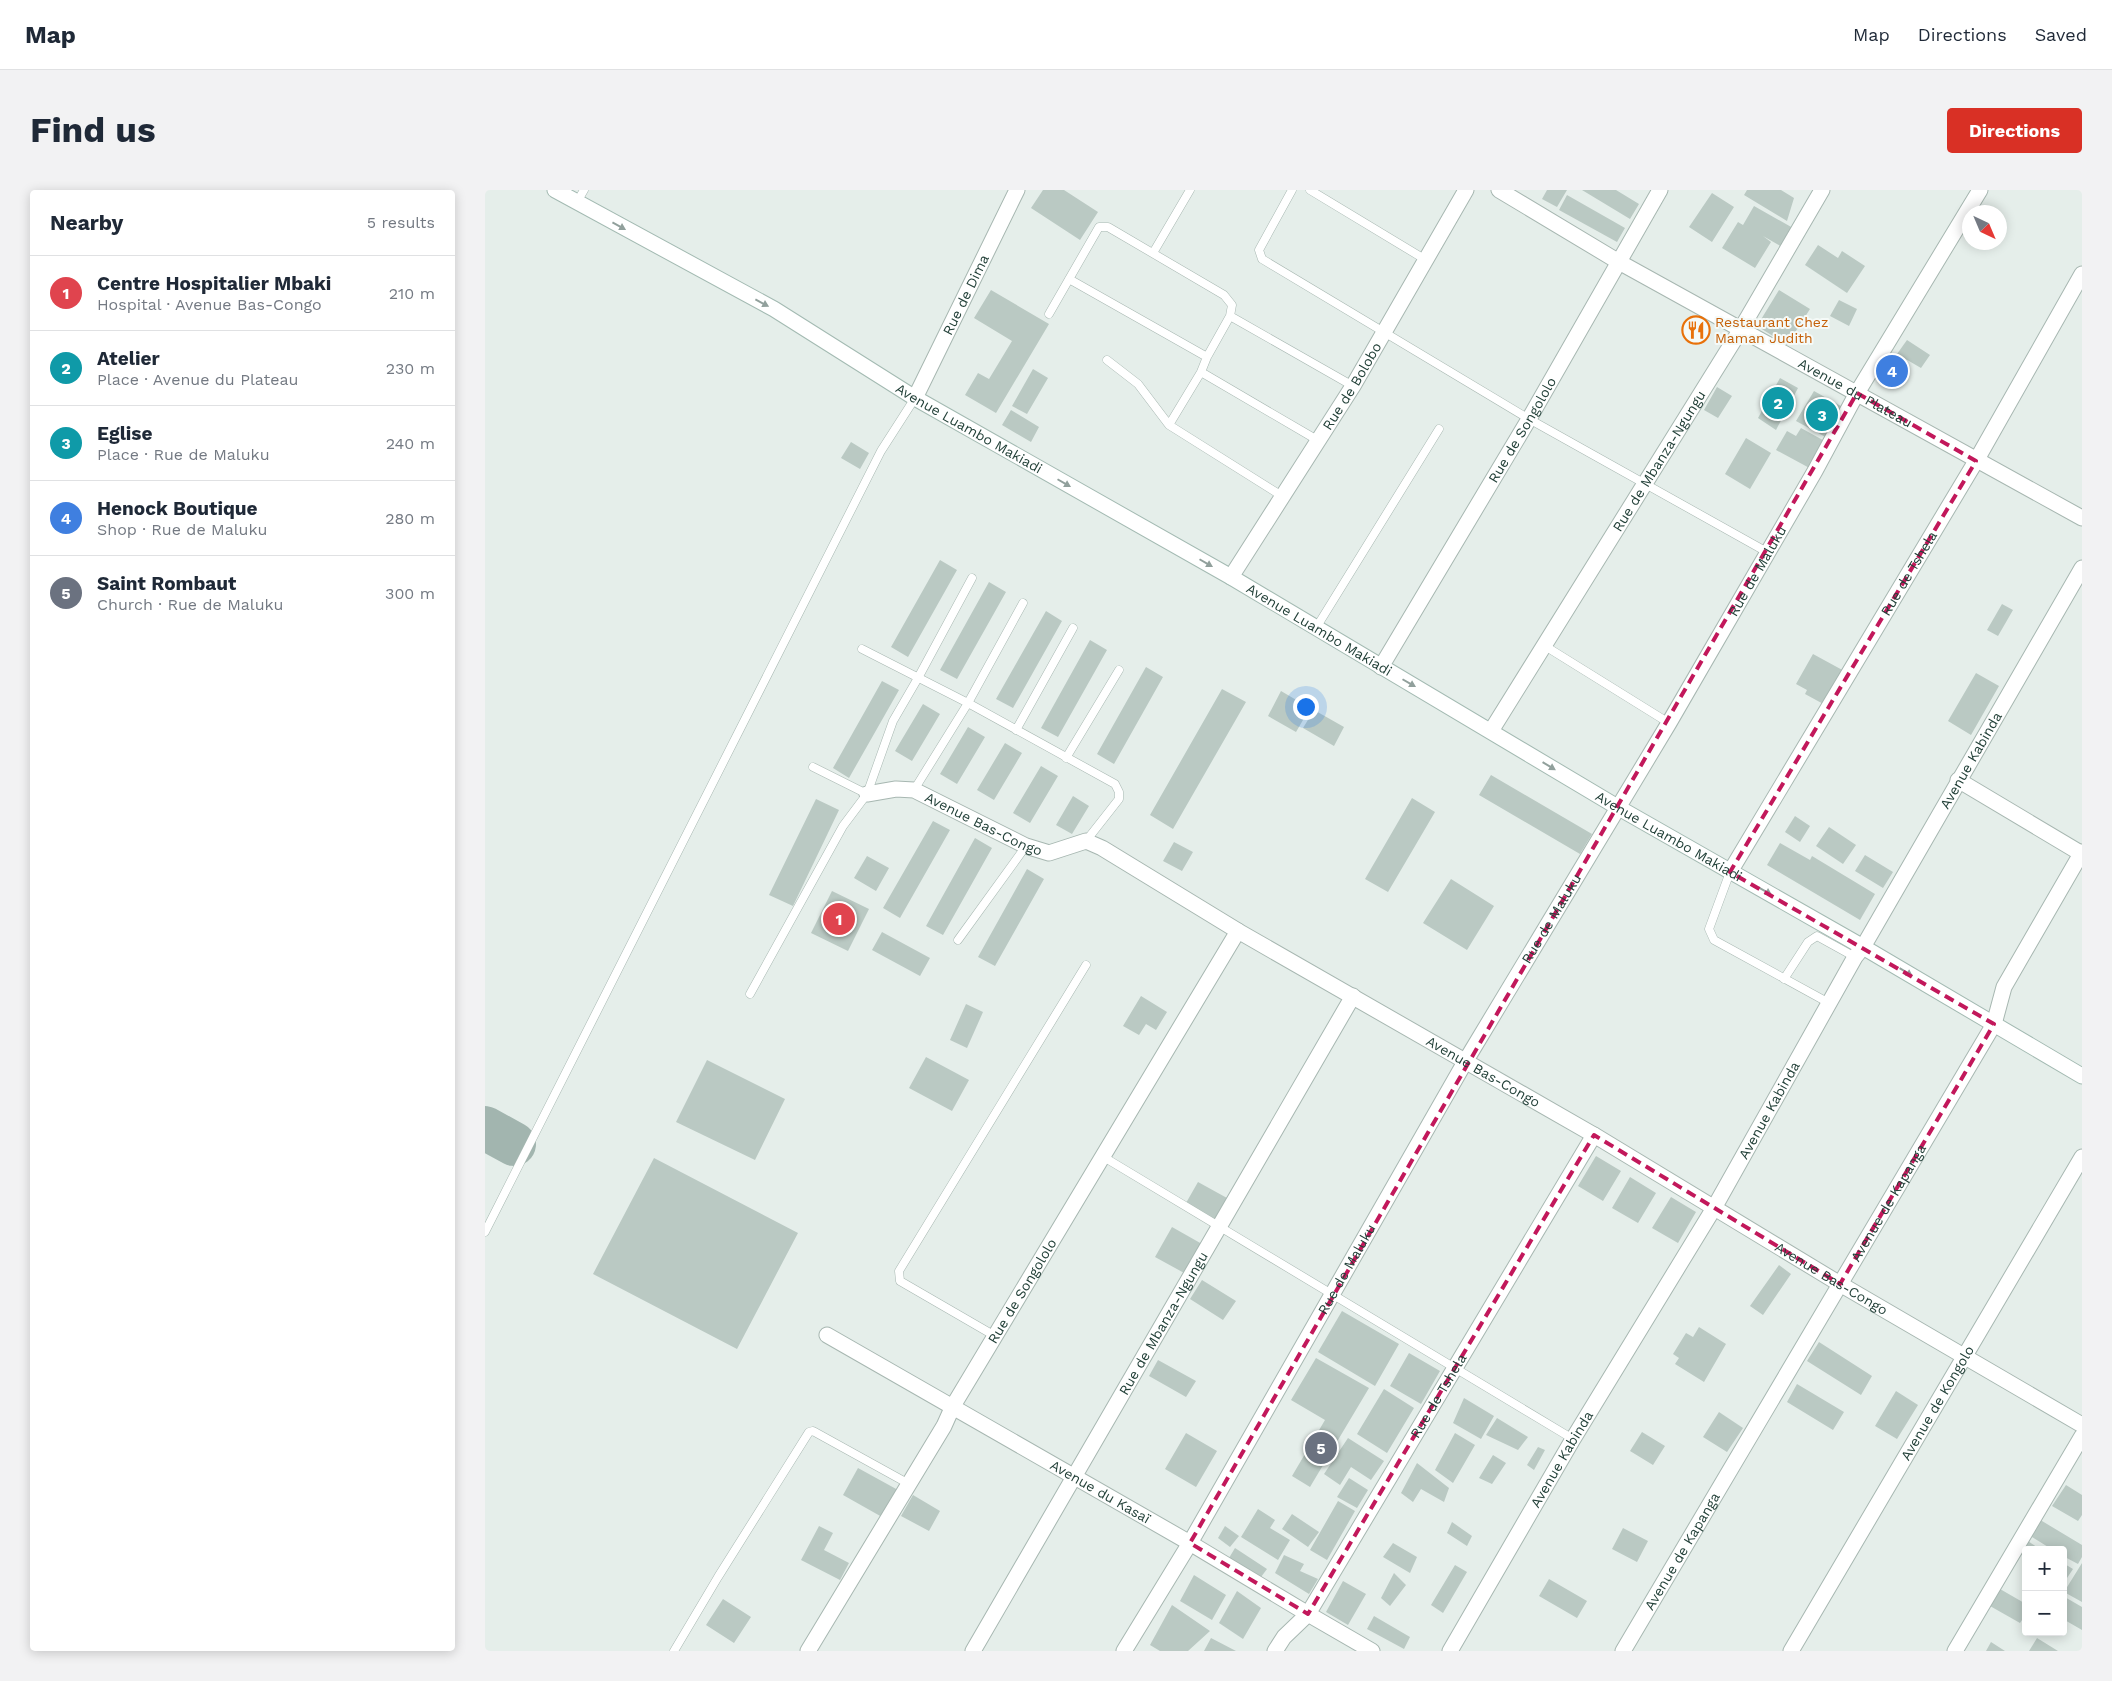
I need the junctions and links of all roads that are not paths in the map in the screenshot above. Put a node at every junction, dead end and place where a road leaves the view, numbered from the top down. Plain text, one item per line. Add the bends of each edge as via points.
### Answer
1 (555, 190) edge
2 (1017, 190) edge
3 (1190, 190) edge
4 (1292, 190) edge
5 (1310, 190) edge
6 (1466, 190) edge
7 (1499, 190) edge
8 (1660, 190) edge
9 (1822, 190) edge
10 (1980, 190) edge
11 (580, 196) edge
12 (1153, 253) junction
13 (1426, 260) junction
14 (1619, 262) junction
15 (2082, 274) edge
16 (1069, 279) junction
17 (1049, 314) dead end
18 (1230, 316) junction
19 (1741, 328) junction
20 (1384, 332) junction
21 (1207, 357) junction
22 (1107, 360) dead end
23 (1201, 372) junction
24 (1353, 386) junction
25 (1857, 394) junction
26 (915, 398) junction
27 (1529, 418) junction
28 (1169, 425) junction
29 (1439, 429) dead end
30 (1319, 441) junction
31 (1976, 461) junction
32 (1645, 485) junction
33 (1282, 496) junction
34 (2082, 518) edge
35 (1767, 552) junction
36 (2082, 568) edge
37 (1231, 577) junction
38 (972, 578) dead end
39 (1023, 603) dead end
40 (1073, 628) dead end
41 (1315, 628) junction
42 (1545, 646) junction
43 (863, 649) dead end
44 (1381, 666) junction
45 (1119, 670) dead end
46 (918, 678) junction
47 (968, 703) junction
48 (1669, 723) junction
49 (1016, 730) junction
50 (1491, 731) junction
51 (1066, 758) junction
52 (813, 768) dead end
53 (1958, 780) junction
54 (914, 790) junction
55 (867, 794) junction
56 (1619, 808) junction
57 (1086, 841) junction
58 (1026, 846) junction
59 (2082, 853) edge
60 (1730, 872) junction
61 (1238, 931) junction
62 (958, 940) dead end
63 (1859, 952) junction
64 (1086, 965) dead end
65 (1784, 979) junction
66 (750, 994) dead end
67 (1353, 996) junction
68 (1829, 1003) junction
69 (1993, 1024) junction
70 (1465, 1062) junction
71 (2082, 1076) edge
72 (1594, 1135) junction
73 (1102, 1156) junction
74 (2082, 1157) edge
75 (1714, 1208) junction
76 (1218, 1227) junction
77 (485, 1232) edge
78 (1840, 1284) junction
79 (1333, 1294) junction
80 (827, 1335) dead end
81 (995, 1336) junction
82 (1965, 1356) junction
83 (1455, 1367) junction
84 (953, 1406) junction
85 (2082, 1425) edge
86 (2082, 1436) edge
87 (1573, 1439) junction
88 (1073, 1476) junction
89 (909, 1484) junction
90 (1190, 1543) junction
91 (1307, 1614) junction
92 (674, 1651) edge
93 (808, 1651) edge
94 (973, 1651) edge
95 (1124, 1651) edge
96 (1275, 1651) edge
97 (1372, 1651) edge
98 (1450, 1651) edge
99 (1623, 1651) edge
100 (1791, 1651) edge
101 (1955, 1651) edge

1 - 11 street, Avenue Luambo Makiadi
2 - 26 street, Rue de Dima
3 - 12 lane
4 - 20 lane via 1259,250 1262,259
5 - 13 lane
6 - 13 street, Rue de Bolobo
7 - 14 street, Avenue du Plateau
8 - 14 street, Rue de Songololo
9 - 19 street, Rue de Mbanza-Ngungu
10 - 25 street, Rue de Maluku
11 -> 26 street, Avenue Luambo Makiadi via 774,309
12 - 16 lane via 1108,227 1099,227
12 - 18 lane via 1225,295 1232,305
13 - 20 street, Rue de Bolobo
14 - 19 street, Avenue du Plateau
14 - 27 street, Rue de Songololo
15 - 31 street, Rue de Tshela
16 - 17 lane
16 - 21 lane
18 - 21 lane
18 - 24 lane
19 - 25 street, Avenue du Plateau
19 - 32 street, Rue de Mbanza-Ngungu
20 - 24 street, Rue de Bolobo
20 - 27 lane
21 - 23 lane
22 - 28 lane via 1138,384
23 - 28 lane
23 - 30 lane
24 - 30 street, Rue de Bolobo
25 - 31 street, Avenue du Plateau
25 - 35 street, Rue de Maluku
26 -> 37 street, Avenue Luambo Makiadi
26 - 77 lane via 881,452
27 - 32 lane
27 - 44 street, Rue de Songololo
28 - 33 lane
29 - 41 lane
30 - 33 street, Rue de Bolobo
31 - 34 street, Avenue du Plateau
31 - 60 street, Rue de Tshela
32 - 35 lane
32 - 42 street, Rue de Mbanza-Ngungu
33 - 37 street, Rue de Bolobo
35 - 48 street, Rue de Maluku
36 - 53 street, Avenue Kabinda
37 - 41 street, Avenue Luambo Makiadi
38 - 46 lane
39 - 47 lane
40 - 49 lane
41 - 44 street, Avenue Luambo Makiadi
42 - 48 lane
42 - 50 street, Rue de Mbanza-Ngungu
43 - 46 lane
44 -> 50 street, Avenue Luambo Makiadi
45 - 51 lane
46 - 47 lane
46 - 55 lane via 893,720
47 - 49 lane
47 - 54 lane
48 - 56 street, Rue de Maluku
49 - 51 lane
50 -> 56 street, Avenue Luambo Makiadi
51 - 57 lane via 1115,784 1119,792 1119,800
52 - 55 lane
53 - 59 street
53 - 63 street, Avenue Kabinda
54 - 55 street, Avenue Bas-Congo via 896,789
54 - 58 street, Avenue Bas-Congo
55 - 66 lane via 843,826
56 - 60 street, Avenue Luambo Makiadi
56 - 70 street, Rue de Maluku
57 - 58 street, Avenue Bas-Congo via 1049,853
57 - 61 street, Avenue Bas-Congo
58 - 62 lane
59 - 69 street, Avenue de Kapanga via 2004,987
60 -> 63 street, Avenue Luambo Makiadi
60 - 65 lane via 1709,929 1715,940
61 - 67 street, Avenue Bas-Congo
61 - 73 street, Rue de Songololo
63 - 65 lane via 1817,936 1807,942
63 - 68 street, Avenue Kabinda
63 -> 69 street, Avenue Luambo Makiadi
64 - 81 lane via 899,1271 900,1281
65 - 68 lane
67 - 70 street, Avenue Bas-Congo
67 - 76 street, Rue de Mbanza-Ngungu
68 - 75 street, Avenue Kabinda
69 - 71 street, Avenue Luambo Makiadi
69 - 78 street, Avenue de Kapanga
70 - 72 street, Avenue Bas-Congo
70 - 79 street, Rue de Maluku
72 - 75 street, Avenue Bas-Congo
72 - 83 street, Rue de Tshela
73 - 76 lane
73 - 81 street, Rue de Songololo
74 - 82 street, Avenue de Kongolo
75 - 78 street, Avenue Bas-Congo
75 - 87 street, Avenue Kabinda
76 - 79 lane
76 - 88 street, Rue de Mbanza-Ngungu
78 - 82 street, Avenue Bas-Congo
78 - 99 street, Avenue de Kapanga
79 - 83 lane
79 - 90 street, Rue de Maluku
80 - 84 street, Avenue du Kasaï
81 - 84 street, Rue de Songololo
82 - 85 street, Avenue Bas-Congo
82 - 100 street, Avenue de Kongolo
83 - 87 lane
83 - 91 street, Rue de Tshela
84 - 88 street, Avenue du Kasaï
84 - 89 street, Rue de Songololo
86 - 101 street
87 - 98 street, Avenue Kabinda
88 - 90 street, Avenue du Kasaï
88 - 94 street, Rue de Mbanza-Ngungu
89 - 92 lane via 820,1434 809,1432
89 - 93 street, Rue de Songololo
90 - 91 street, Avenue du Kasaï
90 - 95 street, Rue de Maluku
91 - 96 street, Rue de Tshela
91 - 97 street, Avenue du Kasaï

